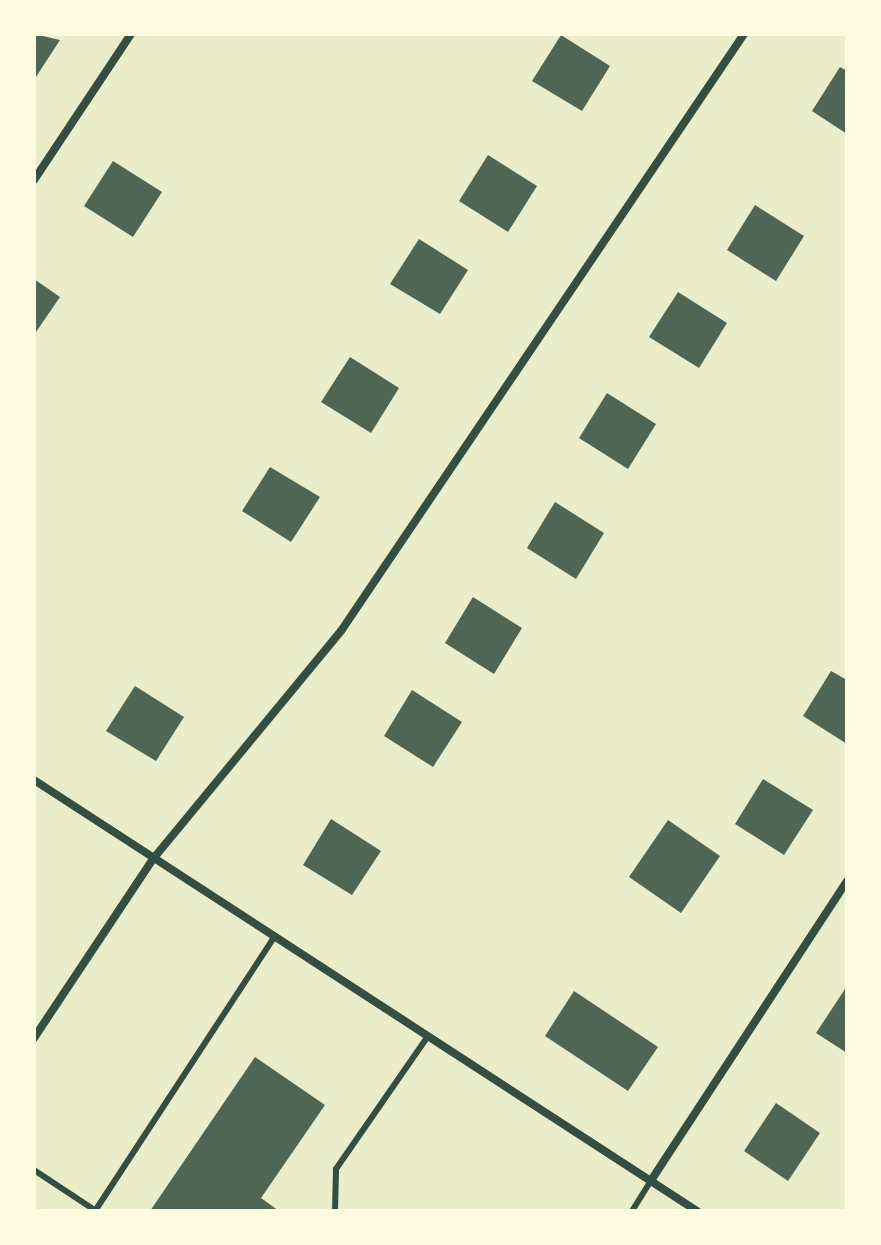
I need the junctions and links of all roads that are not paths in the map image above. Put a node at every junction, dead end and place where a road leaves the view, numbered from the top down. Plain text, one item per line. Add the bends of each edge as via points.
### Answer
1 (131, 34) edge
2 (744, 34) edge
3 (34, 180) edge
4 (34, 780) edge
5 (153, 859) junction
6 (847, 881) edge
7 (275, 936) junction
8 (428, 1036) junction
9 (34, 1038) edge
10 (34, 1170) edge
11 (652, 1179) junction
12 (96, 1211) edge
13 (335, 1211) edge
14 (632, 1211) edge
15 (697, 1211) edge

1 - 3 street
2 - 5 street via 341,631
4 - 5 street
5 - 7 street
5 - 9 street
6 - 11 street
7 - 8 street
7 - 12 lane
8 - 11 street
8 - 13 lane via 336,1169
10 - 12 lane
11 - 14 lane
11 - 15 street

